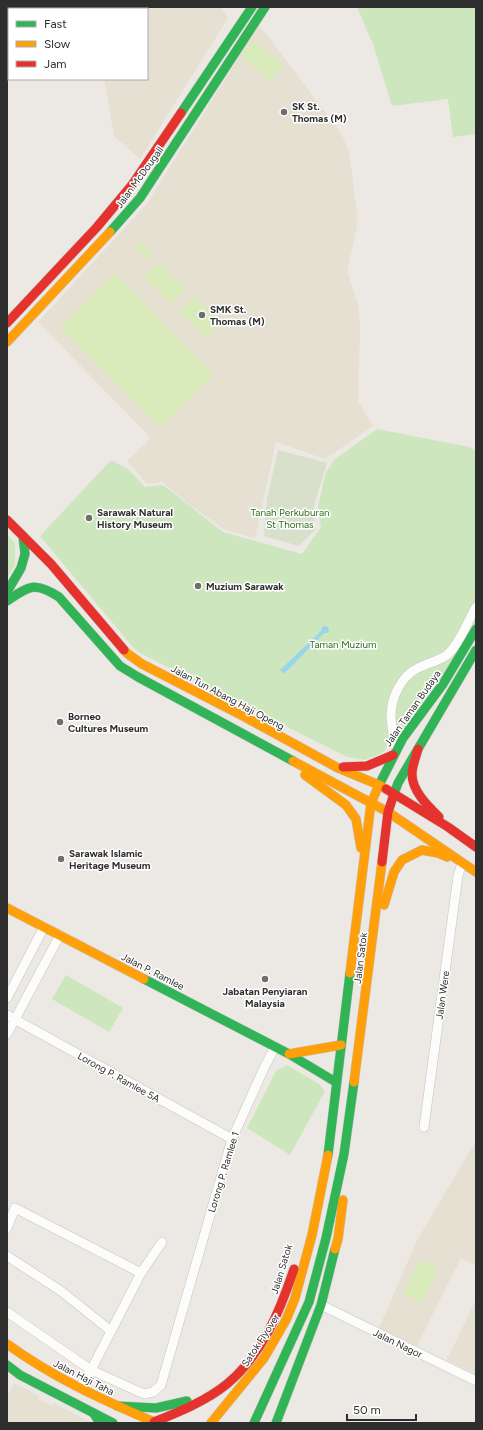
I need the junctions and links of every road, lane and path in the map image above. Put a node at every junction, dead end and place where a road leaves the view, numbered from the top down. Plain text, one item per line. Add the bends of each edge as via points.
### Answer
1 (252, 7) edge
2 (265, 7) edge
3 (7, 323) edge
4 (7, 342) edge
5 (7, 520) edge
6 (23, 536) junction
7 (7, 592) edge
8 (7, 601) edge
9 (476, 607) edge
10 (476, 629) edge
11 (476, 650) edge
12 (261, 744) junction
13 (418, 749) junction
14 (395, 752) junction
15 (338, 768) junction
16 (379, 785) junction
17 (394, 794) junction
18 (371, 803) junction
19 (388, 812) junction
20 (448, 828) junction
21 (476, 847) edge
22 (462, 863) junction
23 (364, 868) junction
24 (476, 872) edge
25 (7, 908) edge
26 (44, 927) junction
27 (60, 935) junction
28 (373, 938) junction
29 (7, 998) edge
30 (11, 1017) edge
31 (7, 1034) edge
32 (341, 1045) junction
33 (276, 1047) junction
34 (289, 1054) junction
35 (338, 1064) junction
36 (334, 1081) junction
37 (424, 1127) dead end
38 (232, 1139) junction
39 (344, 1154) junction
40 (7, 1228) edge
41 (312, 1235) joint
42 (162, 1242) dead end
43 (7, 1256) edge
44 (141, 1273) junction
45 (321, 1305) junction
46 (7, 1312) edge
47 (111, 1331) junction
48 (7, 1344) edge
49 (7, 1365) edge
50 (91, 1370) junction
51 (476, 1381) edge
52 (79, 1388) junction
53 (211, 1395) junction
54 (117, 1406) junction
55 (94, 1414) junction
56 (100, 1423) edge
57 (114, 1423) edge
58 (155, 1423) edge
59 (211, 1423) edge
60 (254, 1423) edge
61 (276, 1423) edge

1 - 3 main road, Jalan McDougall via 132,185 97,227
2 - 4 main road, Jalan McDougall via 140,198
5 - 6 main road, Jalan Tun Abang Haji Openg
6 - 7 main road via 24,554 21,568
6 - 15 main road, Jalan Tun Abang Haji Openg via 51,564 132,657
8 - 12 main road via 27,588 47,588 59,597 120,666
9 - 14 street via 456,645 448,654 416,668 406,677 395,694 391,716
10 - 14 main road, Jalan Taman Budaya via 443,684
11 - 13 main road
12 - 18 main road
12 - 23 main road via 346,805 356,819
13 - 17 main road
13 - 20 main road via 412,775 414,784
14 - 15 main road via 367,766
14 - 16 main road, Jalan Taman Budaya
15 - 16 main road, Jalan Tun Abang Haji Openg
16 - 17 main road, Jalan Tun Abang Haji Openg
16 - 18 main road, Jalan Taman Budaya
17 - 19 main road
17 - 20 main road, Jalan Tun Abang Haji Openg
18 - 19 main road
18 - 23 main road, Jalan Satok
19 - 22 main road
19 - 28 main road, Jalan Satok
20 - 21 main road, Jalan Tun Abang Haji Openg
22 - 24 main road
22 - 28 main road via 438,853 422,850 402,860 394,872
22 - 37 street, Jalan Were via 458,876
23 - 32 main road, Jalan Satok
25 - 26 main road, Jalan P. Ramlee
26 - 27 main road, Jalan P. Ramlee
26 - 29 street
27 - 30 street
27 - 33 main road, Jalan P. Ramlee
28 - 39 main road, Jalan Satok
30 - 31 street
30 - 38 street, Lorong P. Ramlee 5A
32 - 34 main road
32 - 35 main road, Jalan Satok
33 - 34 main road, Jalan P. Ramlee
33 - 38 street, Lorong P. Ramlee 1
34 - 36 main road, Jalan P. Ramlee
35 - 36 main road, Jalan Satok
35 - 41 main road, Jalan Satok via 328,1154
36 - 53 main road, Jalan Satok via 306,1220 285,1295 272,1326 257,1349 228,1383
38 - 50 street, Lorong P. Ramlee 1 via 161,1385 153,1392 144,1394
39 - 45 main road, Jalan Satok via 344,1192 338,1239
39 - 60 main road, Jalan Satok via 309,1302
40 - 44 street via 15,1208
41 - 59 main road, Satok Flyover via 295,1298 286,1320 264,1358
42 - 44 street
43 - 47 street via 61,1291
44 - 47 street
45 - 51 street, Jalan Nagor
45 - 61 main road, Jalan Satok
46 - 50 street
47 - 50 street
48 - 52 main road, Jalan Haji Taha via 37,1365
49 - 55 main road via 20,1375
50 - 52 street
52 - 54 main road, Jalan Haji Taha
53 - 54 main road via 156,1408
53 - 58 main road, Jalan Satok
54 - 58 main road, Jalan Haji Taha
55 - 56 main road
55 - 57 main road

